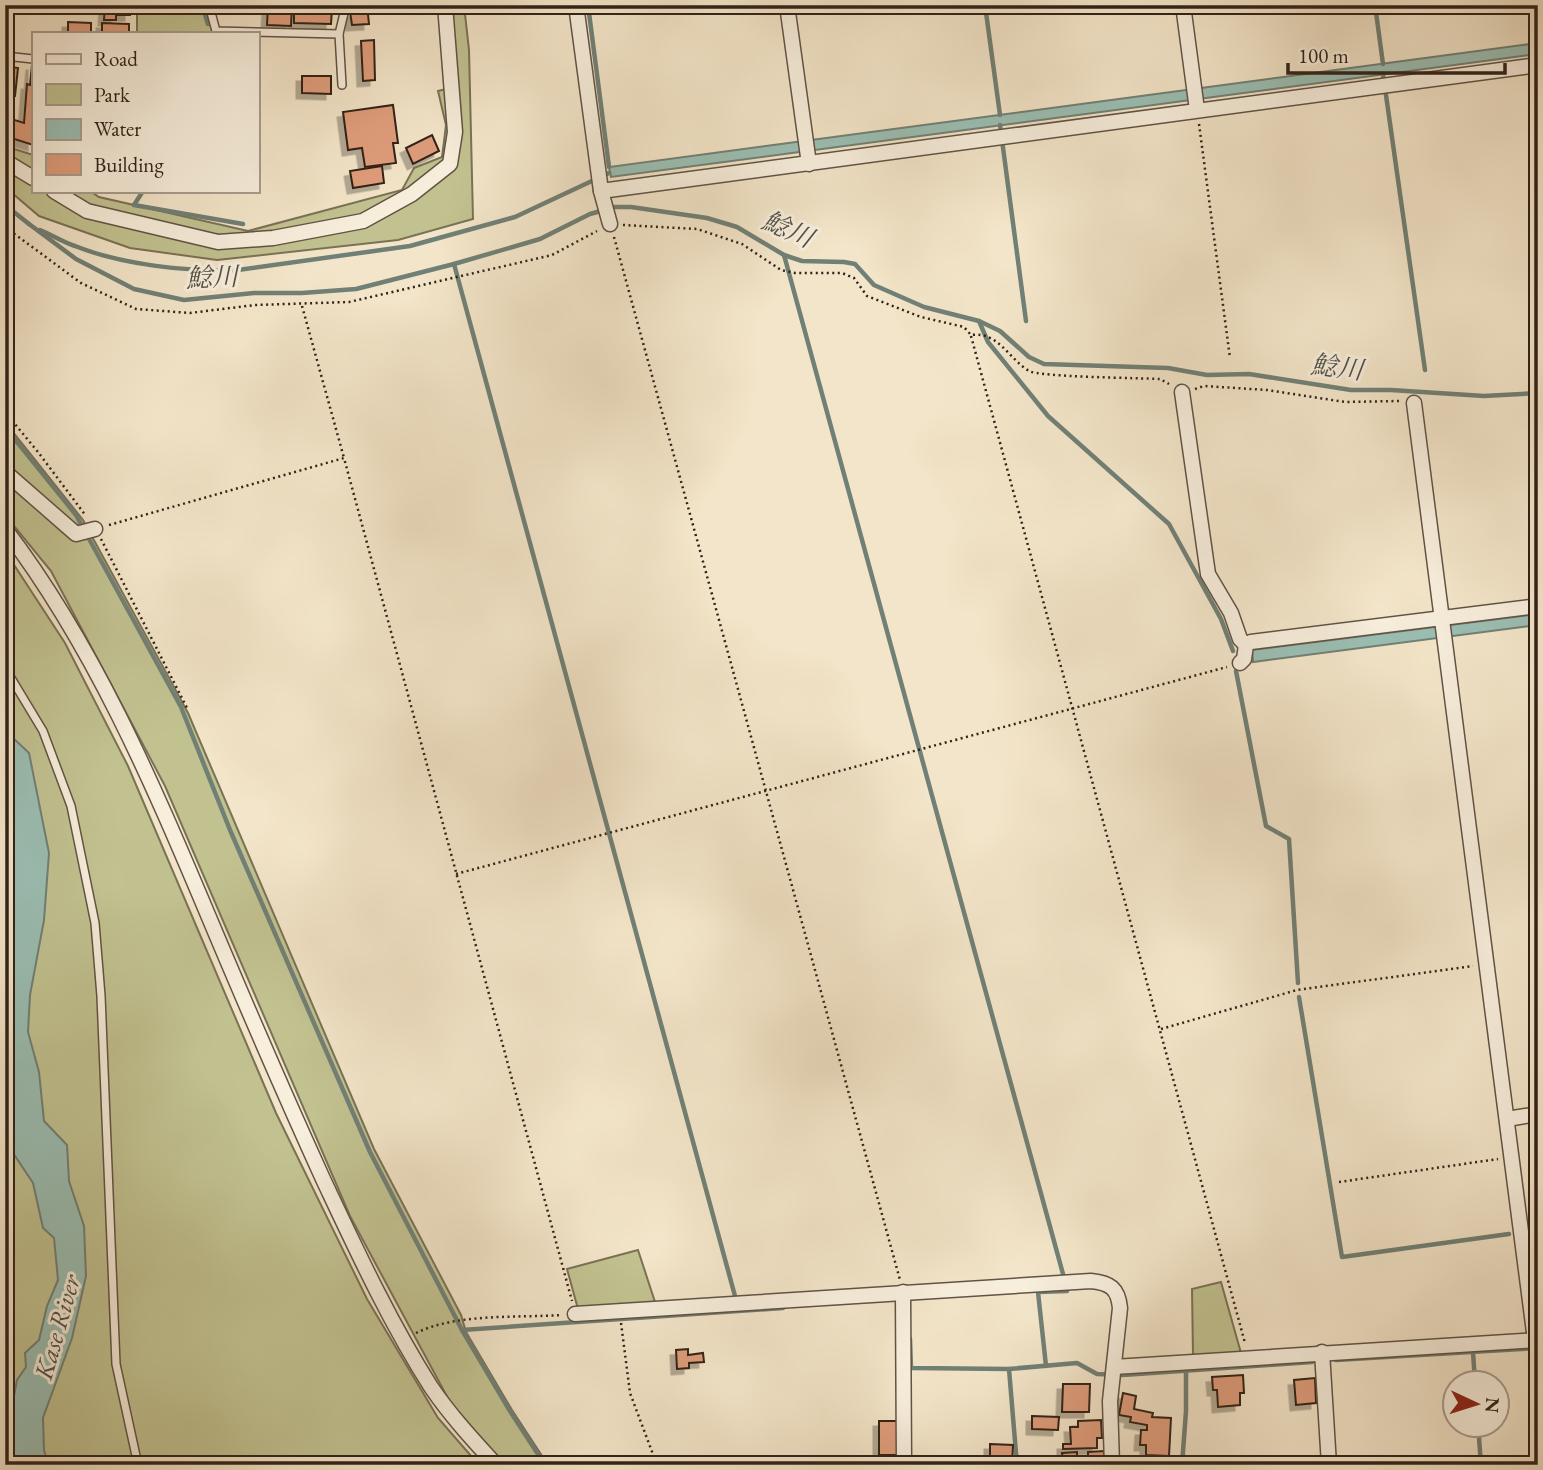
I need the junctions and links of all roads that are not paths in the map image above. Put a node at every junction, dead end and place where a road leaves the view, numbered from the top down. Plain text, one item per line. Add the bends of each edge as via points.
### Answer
1 (209, 5) edge
2 (346, 5) edge
3 (445, 5) edge
4 (576, 5) edge
5 (787, 5) edge
6 (1183, 5) edge
7 (257, 32) edge
8 (259, 32) edge
9 (339, 34) junction
10 (5, 56) edge
11 (32, 59) edge
12 (1538, 65) edge
13 (342, 85) dead end
14 (1196, 106) junction
15 (808, 160) junction
16 (5, 161) edge
17 (32, 177) edge
18 (600, 181) junction
19 (56, 192) edge
20 (610, 224) road end
21 (1182, 392) road end
22 (1413, 403) road end
23 (5, 471) edge
24 (5, 529) edge
25 (95, 529) road end
26 (1538, 606) edge
27 (1441, 617) junction
28 (1247, 645) junction
29 (1240, 663) road end
30 (5, 668) edge
31 (1538, 1114) edge
32 (1507, 1119) junction
33 (903, 1300) junction
34 (575, 1314) road end
35 (1536, 1340) edge
36 (1322, 1352) junction
37 (1113, 1373) junction
38 (138, 1465) edge
39 (496, 1465) edge
40 (904, 1465) edge
41 (1112, 1465) edge
42 (1329, 1465) edge

1 - 7 lane via 216,31
2 - 9 lane
3 - 19 street via 456,132 450,164 412,194 363,221 274,238 218,242 87,211
4 - 18 street
5 - 15 street
6 - 14 street
8 - 9 lane
9 - 13 lane
10 - 11 lane
12 - 14 street
14 - 15 street via 1002,137
15 - 18 street
16 - 17 street
18 - 20 street
21 - 28 street via 1208,574
22 - 27 street
23 - 25 street via 76,534
24 - 39 street via 75,631 119,714 276,1078 351,1239 432,1388
26 - 27 street
27 - 28 street
27 - 32 street
28 - 29 street
30 - 38 lane via 43,731 71,806 95,923 116,1364
31 - 32 street
32 - 35 street
33 - 34 street
33 - 37 street via 1106,1283 1119,1296 1120,1308
33 - 40 street
35 - 36 street
36 - 37 street
36 - 42 street
37 - 41 street

